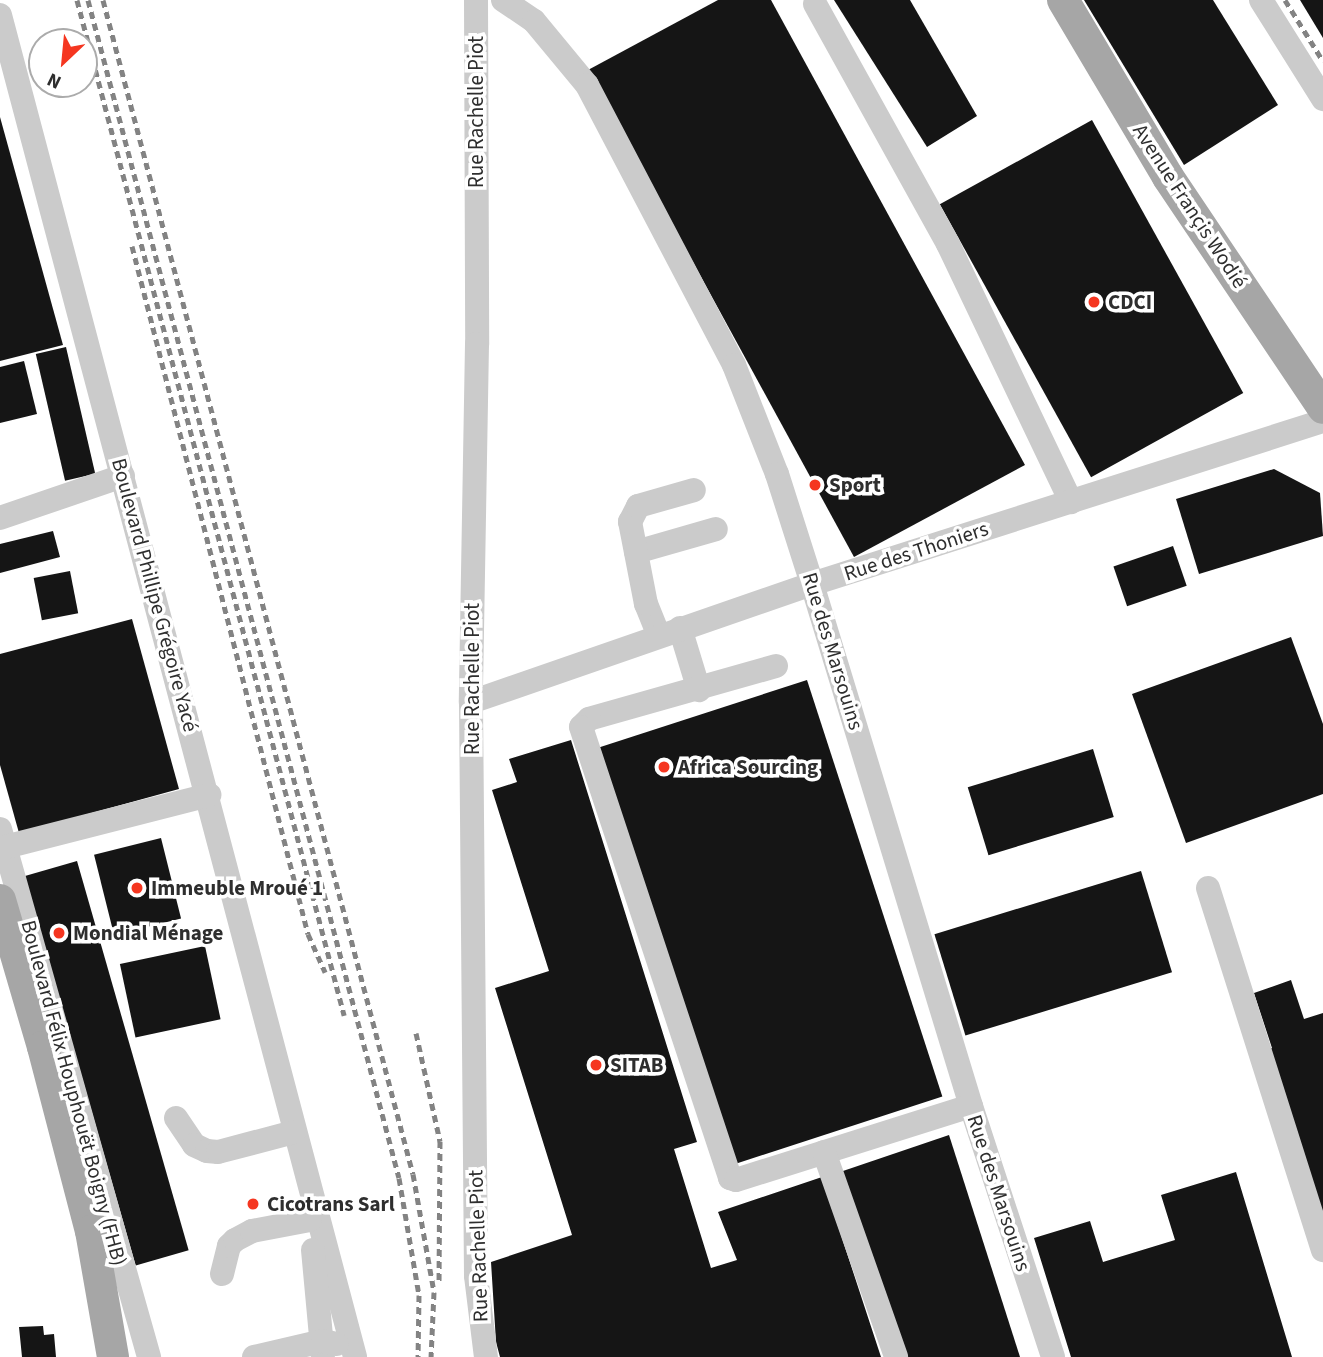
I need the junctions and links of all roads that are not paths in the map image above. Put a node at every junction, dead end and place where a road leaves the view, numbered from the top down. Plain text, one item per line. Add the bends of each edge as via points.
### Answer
1 (476, 0) edge
2 (503, 0) edge
3 (1063, 0) edge
4 (1261, 0) edge
5 (815, 4) dead end
6 (0, 15) edge
7 (8, 77) edge
8 (1323, 99) edge
9 (1323, 408) edge
10 (1323, 421) edge
11 (123, 476) junction
12 (694, 490) dead end
13 (1071, 502) junction
14 (0, 518) edge
15 (716, 529) dead end
16 (636, 552) junction
17 (812, 584) junction
18 (670, 632) junction
19 (776, 666) dead end
20 (699, 690) junction
21 (471, 702) junction
22 (209, 796) junction
23 (3, 838) edge
24 (1208, 888) dead end
25 (0, 900) edge
26 (0, 968) edge
27 (971, 1106) junction
28 (176, 1118) dead end
29 (86, 1132) junction
30 (294, 1132) junction
31 (824, 1152) junction
32 (306, 1176) junction
33 (78, 1184) junction
34 (310, 1220) junction
35 (1323, 1250) edge
36 (222, 1274) dead end
37 (323, 1349) edge
38 (95, 1357) edge
39 (113, 1357) edge
40 (149, 1357) edge
41 (254, 1357) edge
42 (355, 1357) edge
43 (486, 1357) edge
44 (896, 1357) edge
45 (1053, 1357) edge

1 - 21 street, Rue Rachelle Piot
2 - 17 street, Rue des Marsouins via 534,21 587,85 733,365 777,474
3 - 9 main road, Avenue Françis Wodié via 1168,177
4 - 8 street
5 - 13 street via 948,244
6 - 7 street, Boulevard Phillipe Grégoire Yacé
7 - 11 street, Boulevard Phillipe Grégoire Yacé
10 - 13 street, Rue des Thoniers
11 - 14 street
11 - 22 street, Boulevard Phillipe Grégoire Yacé
12 - 16 street via 638,506 630,522
13 - 17 street, Rue des Thoniers
15 - 16 street
16 - 18 street via 646,604
17 - 18 street, Rue des Thoniers
17 - 27 street, Rue des Marsouins
18 - 20 street
18 - 21 street, Rue des Thoniers
19 - 20 street
20 - 31 street via 589,719 581,727 730,1178 736,1180
21 - 43 street, Rue Rachelle Piot via 476,1276
22 - 23 street
22 - 30 street, Boulevard Phillipe Grégoire Yacé
23 - 29 street, Boulevard Félix Houphouët Boigny (FHB)
24 - 35 street
25 - 33 main road, Boulevard Félix Houphouët Boigny (FHB)
26 - 38 main road, Boulevard Félix Houphouët Boigny (FHB) via 70,1228
27 - 31 street
27 - 45 street, Rue des Marsouins
28 - 30 street via 194,1145 207,1151
29 - 33 main road
29 - 40 street, Boulevard Félix Houphouët Boigny (FHB)
30 - 32 street, Boulevard Phillipe Grégoire Yacé
31 - 44 street
32 - 34 street, Boulevard Phillipe Grégoire Yacé
32 - 42 street, Boulevard Phillipe Grégoire Yacé
33 - 39 main road, Boulevard Félix Houphouët Boigny (FHB) via 101,1276
34 - 36 street via 252,1231 235,1240
34 - 37 street, Boulevard Phillipe Grégoire Yacé
37 - 41 street
37 - 42 street via 340,1346

